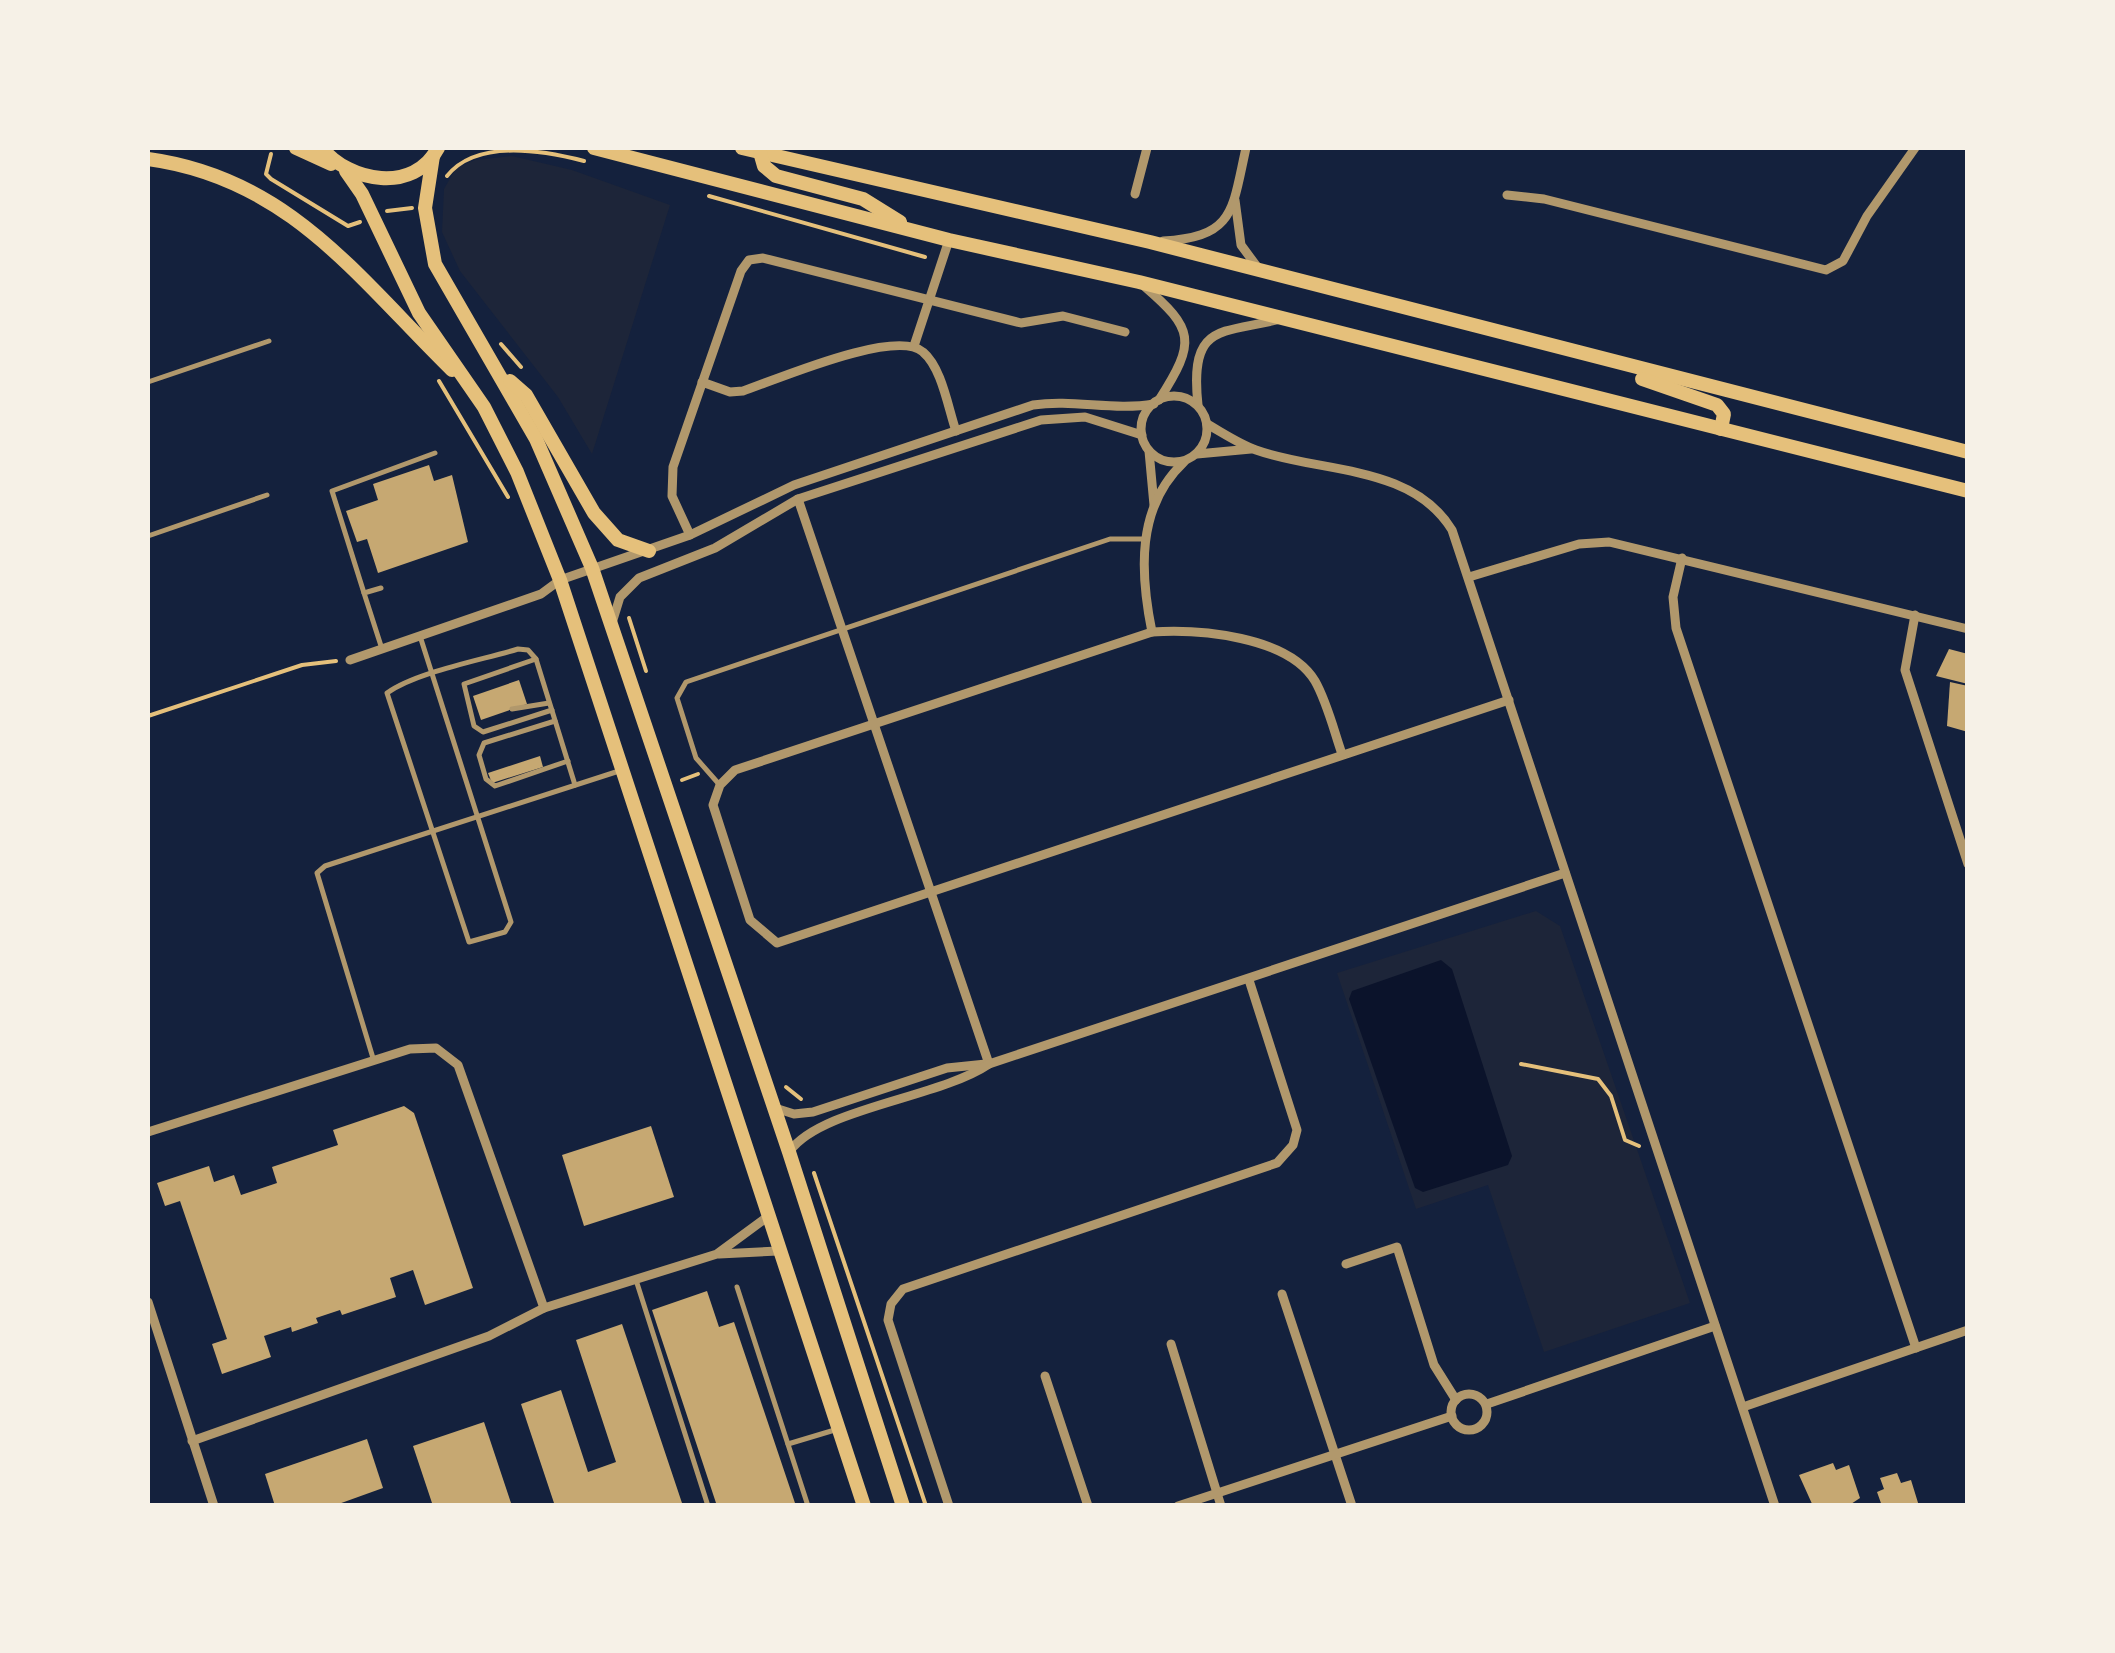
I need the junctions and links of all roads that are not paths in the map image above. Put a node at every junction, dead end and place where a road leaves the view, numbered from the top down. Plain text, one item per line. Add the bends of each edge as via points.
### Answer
1 (296, 148) edge
2 (322, 148) edge
3 (454, 148) edge
4 (594, 148) edge
5 (742, 148) edge
6 (1147, 148) edge
7 (1246, 148) edge
8 (1915, 148) edge
9 (435, 152) edge
10 (760, 152) junction
11 (148, 159) edge
12 (343, 170) junction
13 (1135, 194) dead end
14 (1508, 195) dead end
15 (1235, 197) junction
16 (910, 229) junction
17 (949, 240) junction
18 (1150, 242) junction
19 (1261, 271) junction
20 (1139, 282) junction
21 (931, 300) junction
22 (1284, 318) junction
23 (1125, 332) dead end
24 (269, 342) dead end
25 (914, 346) junction
26 (1600, 360) junction
27 (498, 370) junction
28 (148, 382) edge
29 (702, 382) junction
30 (476, 393) junction
31 (1156, 402) junction
32 (1198, 406) junction
33 (1207, 424) junction
34 (1721, 429) junction
35 (956, 431) junction
36 (1142, 435) junction
37 (1254, 449) junction
38 (1149, 450) junction
39 (1968, 452) edge
40 (436, 453) dead end
41 (1191, 457) junction
42 (1968, 491) edge
43 (267, 496) dead end
44 (798, 499) junction
45 (1154, 508) junction
46 (690, 535) junction
47 (148, 536) edge
48 (1145, 539) junction
49 (649, 551) junction
50 (1682, 558) junction
51 (592, 568) junction
52 (1468, 577) junction
53 (560, 580) junction
54 (381, 588) dead end
55 (364, 593) junction
56 (1915, 615) junction
57 (612, 626) junction
58 (1968, 629) edge
59 (840, 630) junction
60 (1152, 632) junction
61 (420, 636) junction
62 (382, 649) junction
63 (536, 659) junction
64 (350, 660) road end
65 (432, 676) junction
66 (1509, 700) junction
67 (551, 706) junction
68 (512, 709) dead end
69 (555, 721) junction
70 (872, 725) junction
71 (1342, 754) junction
72 (568, 761) junction
73 (623, 770) junction
74 (720, 785) junction
75 (575, 786) junction
76 (478, 817) junction
77 (430, 832) junction
78 (1968, 864) edge
79 (1565, 873) junction
80 (930, 892) junction
81 (1248, 980) junction
82 (374, 1061) junction
83 (989, 1064) junction
84 (774, 1107) junction
85 (148, 1132) edge
86 (789, 1152) junction
87 (766, 1218) junction
88 (778, 1251) junction
89 (716, 1254) junction
90 (1346, 1264) dead end
91 (636, 1279) junction
92 (737, 1287) dead end
93 (1282, 1294) dead end
94 (148, 1302) edge
95 (544, 1308) junction
96 (1716, 1326) junction
97 (1968, 1330) edge
98 (1171, 1344) dead end
99 (1916, 1348) junction
100 (1045, 1376) dead end
101 (1456, 1400) junction
102 (1486, 1404) junction
103 (1744, 1407) junction
104 (1452, 1416) junction
105 (838, 1428) junction
106 (192, 1441) junction
107 (788, 1444) junction
108 (1336, 1455) junction
109 (1217, 1492) junction
110 (1770, 1504) edge
111 (214, 1506) edge
112 (708, 1506) edge
113 (808, 1506) edge
114 (864, 1506) edge
115 (902, 1506) edge
116 (949, 1506) edge
117 (1088, 1506) edge
118 (1178, 1506) edge
119 (1221, 1506) edge
120 (1352, 1506) edge

1 - 12 main road
2 - 12 main road
3 - 9 main road
4 - 16 main road
5 - 10 main road
6 - 13 street
7 - 15 street
8 - 14 street via 1842,261 1826,270
9 - 12 main road via 390,178
9 - 27 main road via 425,208 435,264
10 - 16 main road via 776,176 863,199
10 - 18 main road
11 - 30 main road via 211,174 299,220 336,248
12 - 30 main road via 374,218 412,301
15 - 18 street via 1204,237
15 - 19 street via 1241,245
16 - 17 main road
17 - 20 main road
17 - 21 street
18 - 19 main road
19 - 26 main road
20 - 22 main road
20 - 31 street via 1173,309 1184,331 1182,354
21 - 23 street via 1021,323 1063,316
21 - 25 street
21 - 29 street via 749,260
22 - 32 street via 1232,326 1212,337 1200,358
22 - 34 main road
24 - 28 lane
25 - 29 street via 874,348 736,392
25 - 35 street via 932,362
26 - 34 main road via 1717,405 1724,414
26 - 39 main road
27 - 49 main road via 526,395 610,534
27 - 51 main road via 563,495
29 - 46 street via 672,467 672,496
30 - 53 main road via 517,472
31 - 32 street via 1180,397
31 - 35 street via 1120,408 1054,402
31 - 36 street via 1146,412
32 - 33 street
33 - 37 street
33 - 41 street via 1207,436
34 - 42 main road
35 - 46 street via 794,485
36 - 38 street
36 - 44 street via 1085,418 1041,420
37 - 41 street
37 - 52 street via 1398,484 1423,497 1452,530
38 - 41 street via 1166,461
38 - 45 street
40 - 55 lane via 332,492
41 - 45 street
43 - 47 lane
44 - 57 street via 715,548 639,578 620,597
44 - 59 street
45 - 48 street
46 - 49 street
48 - 59 lane via 1110,539
48 - 60 street via 1141,580
49 - 51 street
50 - 52 street via 1596,542
50 - 56 street
50 - 99 street via 1673,597 1676,628
51 - 53 street
51 - 57 main road
52 - 66 street
53 - 61 street via 541,594
53 - 73 main road
54 - 55 lane
55 - 62 lane
56 - 58 street
56 - 78 street via 1905,670
57 - 84 main road
59 - 70 street
59 - 74 lane via 686,682 677,698 696,758
60 - 70 street
60 - 71 street via 1204,629 1296,658 1315,682
61 - 62 street
61 - 65 lane
62 - 64 street
63 - 65 lane via 518,649
63 - 67 lane
63 - 67 lane via 464,684 474,726 483,732
65 - 76 lane
65 - 77 lane via 393,688 385,699
66 - 71 street
66 - 79 street
67 - 68 lane
67 - 69 lane
69 - 72 lane
69 - 72 lane via 484,743 478,756 495,786
70 - 74 street via 735,770
70 - 80 street
71 - 80 street
72 - 75 lane
73 - 75 lane
73 - 87 main road
74 - 80 street via 712,805 750,920 777,943
75 - 76 lane
76 - 77 lane
76 - 77 lane via 511,922 505,932 478,942 464,936
77 - 82 lane via 317,873
79 - 81 street
79 - 96 street
80 - 83 street
81 - 83 street
81 - 116 street via 1297,1130 1277,1163 903,1290 891,1304 888,1320
82 - 85 street
82 - 95 street via 436,1048 458,1065
83 - 84 street via 947,1068 813,1112
83 - 86 street via 814,1131
84 - 86 main road
86 - 115 main road
87 - 88 main road
87 - 89 street
88 - 89 street
88 - 105 main road
89 - 91 street
90 - 101 street via 1397,1247 1434,1364
91 - 95 street
91 - 112 lane
92 - 107 lane
93 - 108 street
94 - 106 street
95 - 106 street via 489,1336
96 - 102 street
96 - 103 street
97 - 99 street
98 - 109 street
99 - 103 street
100 - 117 street
101 - 102 street via 1475,1394
101 - 104 street
102 - 104 street via 1488,1414 1475,1430 1458,1426
103 - 110 street
104 - 108 street
105 - 107 lane
105 - 114 main road
106 - 111 street
107 - 113 lane
108 - 109 street
108 - 120 street
109 - 118 street
109 - 119 street

